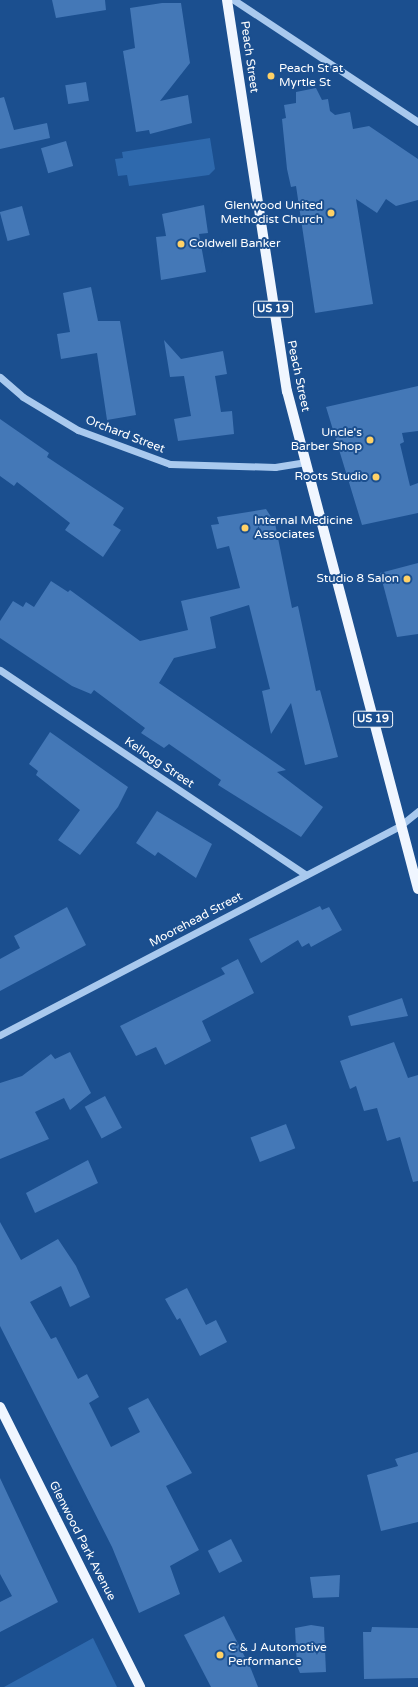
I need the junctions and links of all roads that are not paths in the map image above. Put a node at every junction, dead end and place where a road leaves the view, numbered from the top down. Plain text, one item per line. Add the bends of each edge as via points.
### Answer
1 (228, 0) edge
2 (234, 0) edge
3 (418, 122) edge
4 (0, 377) edge
5 (305, 462) junction
6 (0, 670) edge
7 (418, 812) edge
8 (401, 825) junction
9 (306, 875) junction
10 (418, 889) edge
11 (0, 1035) edge
12 (0, 1407) edge
13 (140, 1687) edge

1 - 5 main road, Peach Street / US 19 via 279,356
2 - 3 street
4 - 5 street, Orchard Street via 29,400 78,430 170,464 275,467
5 - 8 main road, Peach Street / US 19
6 - 9 street, Kellogg Street
7 - 8 street, Moorehead Street
8 - 9 street, Moorehead Street
8 - 10 main road, Peach Street / US 19
9 - 11 street, Moorehead Street
12 - 13 main road, Glenwood Park Avenue

